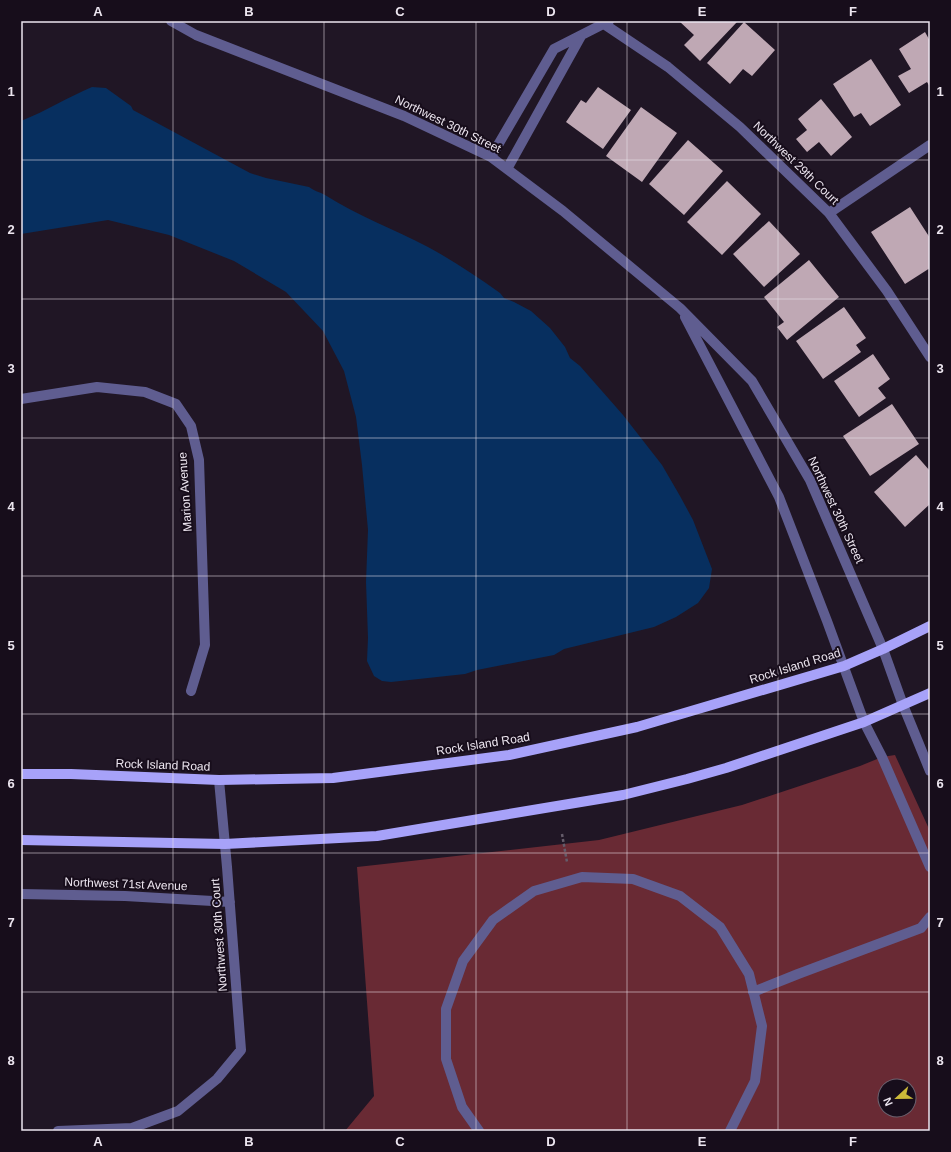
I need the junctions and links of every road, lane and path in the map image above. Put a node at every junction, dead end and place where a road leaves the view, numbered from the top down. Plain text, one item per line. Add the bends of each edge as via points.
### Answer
1 (171, 21) edge
2 (607, 23) edge
3 (581, 36) junction
4 (930, 145) edge
5 (491, 157) junction
6 (507, 169) junction
7 (829, 213) junction
8 (680, 308) junction
9 (930, 357) edge
10 (21, 399) edge
11 (930, 626) edge
12 (883, 649) junction
13 (844, 666) junction
14 (191, 691) dead end
15 (930, 693) edge
16 (903, 705) junction
17 (864, 722) junction
18 (930, 771) edge
19 (21, 774) edge
20 (219, 780) junction
21 (562, 834) dead end
22 (21, 840) edge
23 (224, 844) junction
24 (567, 862) dead end
25 (930, 867) edge
26 (21, 894) edge
27 (230, 902) junction
28 (930, 917) edge
29 (753, 992) junction
30 (477, 1130) edge
31 (58, 1131) edge
32 (730, 1131) edge

1 - 5 street, Northwest 30th Street via 196,35 404,116
2 - 3 street
2 - 7 street, Northwest 29th Court via 668,67 740,127
3 - 5 street via 554,49
3 - 6 street
4 - 7 street
5 - 6 street, Northwest 30th Street
6 - 8 street, Northwest 30th Street via 563,211
7 - 9 street, Northwest 29th Court via 887,291
8 - 12 street, Northwest 30th Street via 752,381 810,480
8 - 13 street, Northwest 30th Street via 779,497
10 - 14 street, Marion Avenue via 97,387 145,392 176,404 191,426 199,460 205,645
11 - 12 main road, Rock Island Road
12 - 13 main road, Rock Island Road
12 - 16 street, Northwest 30th Street
13 - 17 street, Northwest 30th Street
13 - 20 main road, Rock Island Road via 636,727 509,755 333,778
15 - 16 main road
16 - 17 main road
16 - 18 street, Northwest 30th Street
17 - 23 main road via 726,768 623,795 377,836
17 - 25 street, Northwest 30th Street
19 - 20 main road, Rock Island Road
20 - 23 street, Northwest 30th Court
21 - 24 path
22 - 23 main road
23 - 27 street, Northwest 30th Court
26 - 27 street, Northwest 71st Avenue
27 - 31 street, Northwest 30th Court via 241,1050 217,1079 178,1112 132,1128
28 - 29 street via 921,928
29 - 30 street via 749,974 720,928 680,896 633,879 618,878 582,877 534,891 493,920 463,960 446,1009 446,1059 462,1107
29 - 32 street via 762,1026 755,1081

